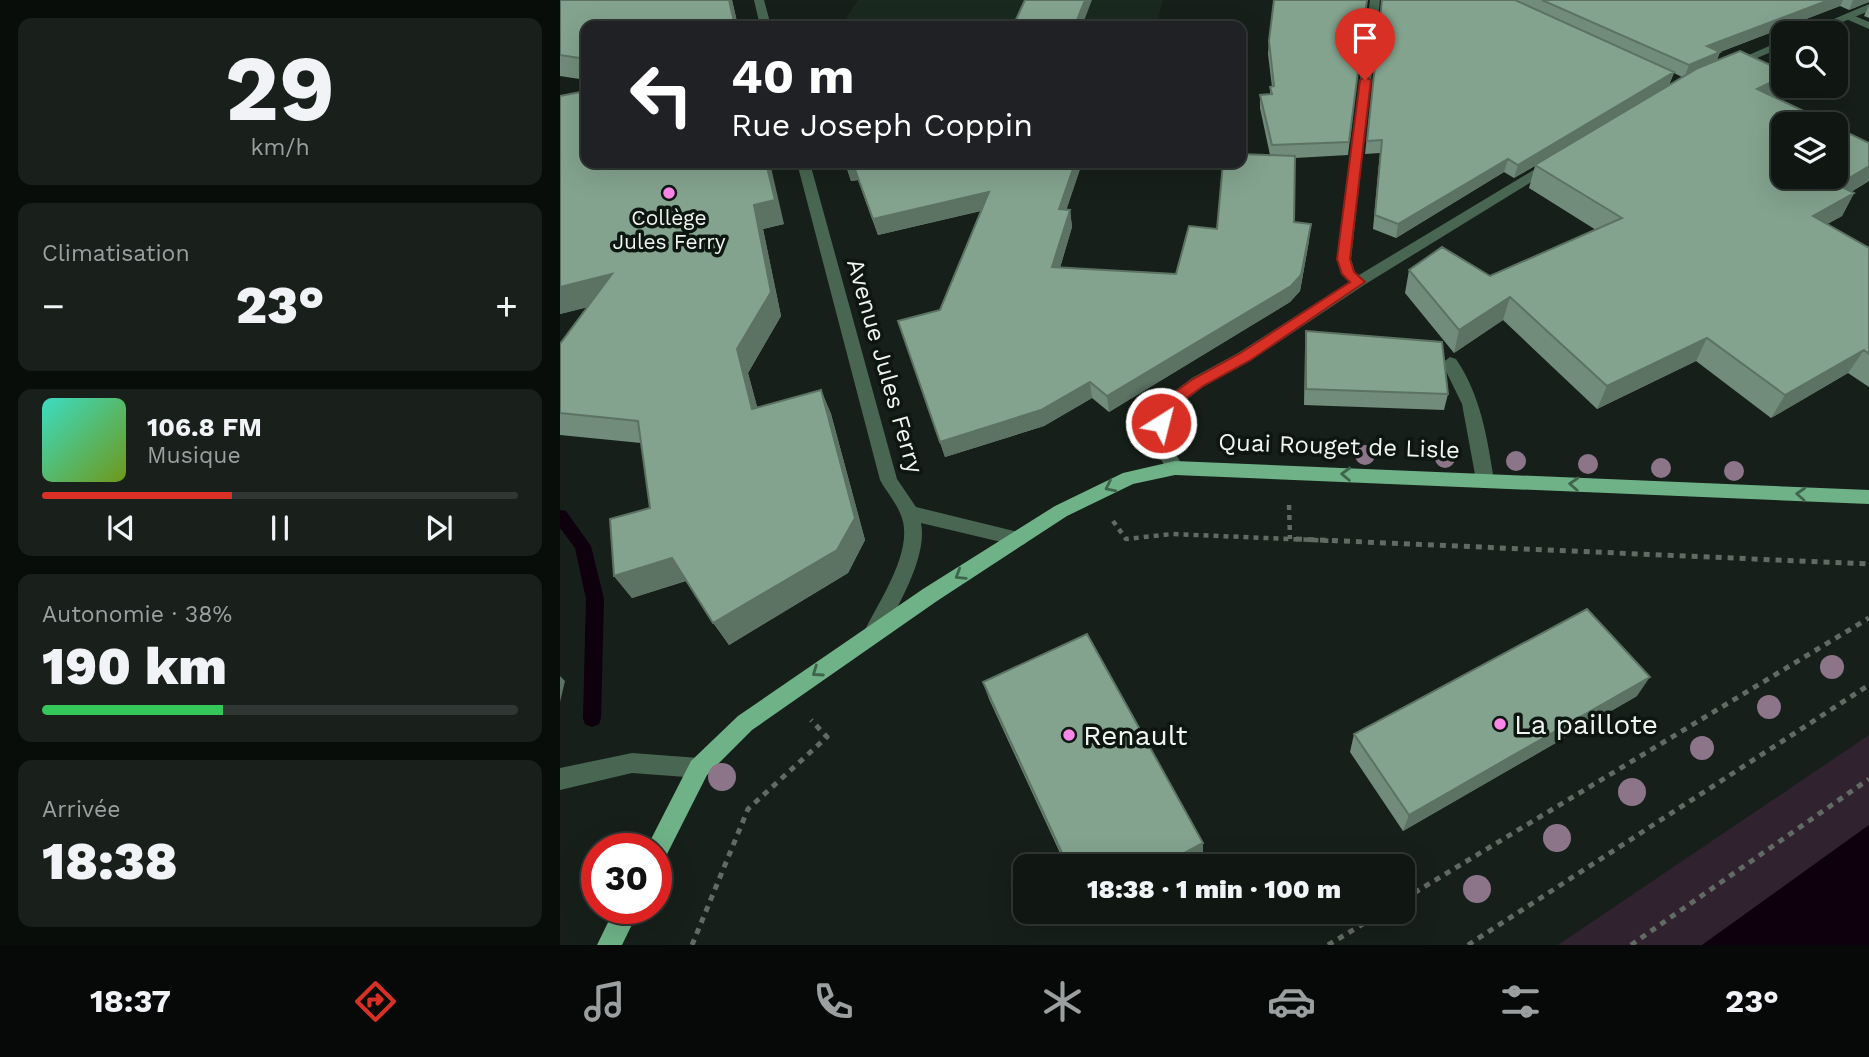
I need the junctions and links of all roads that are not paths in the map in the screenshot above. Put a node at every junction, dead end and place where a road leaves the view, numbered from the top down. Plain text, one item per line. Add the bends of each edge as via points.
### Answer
1 (759, 0) edge
2 (1376, 0) edge
3 (1869, 8) edge
4 (1848, 16) junction
5 (765, 21) edge
6 (1836, 21) edge
7 (1869, 26) edge
8 (1771, 48) edge
9 (1720, 69) edge
10 (1568, 155) edge
11 (804, 168) edge
12 (1359, 282) junction
13 (1450, 363) dead end
14 (1175, 468) junction
15 (1485, 480) junction
16 (1869, 497) edge
17 (910, 513) junction
18 (1018, 540) junction
19 (873, 634) junction
20 (699, 768) junction
21 (560, 779) edge
22 (666, 833) edge
23 (620, 924) edge
24 (610, 945) edge

1 - 5 street
2 - 12 street via 1344,259 1348,274
3 - 4 street
4 - 6 street
4 - 7 street
8 - 9 street
10 - 12 street
11 - 17 street, Avenue Jules Ferry via 875,435 889,480
12 - 14 street via 1170,403 1161,423 1162,446
13 - 15 street via 1469,394
15 -> 14 main road, Quai Rouget de Lisle
14 -> 18 main road, Quai Rouget de Lisle via 1129,478 1061,511
16 -> 15 main road, Quai Rouget de Lisle
17 - 18 street, Avenue Jules Ferry
17 - 19 street via 915,538
18 -> 19 main road, Quai Rouget de Lisle
19 -> 20 main road, Quai Rouget de Lisle via 745,723
20 - 21 street via 632,764
20 - 22 main road, Quai Rouget de Lisle
23 - 24 main road

